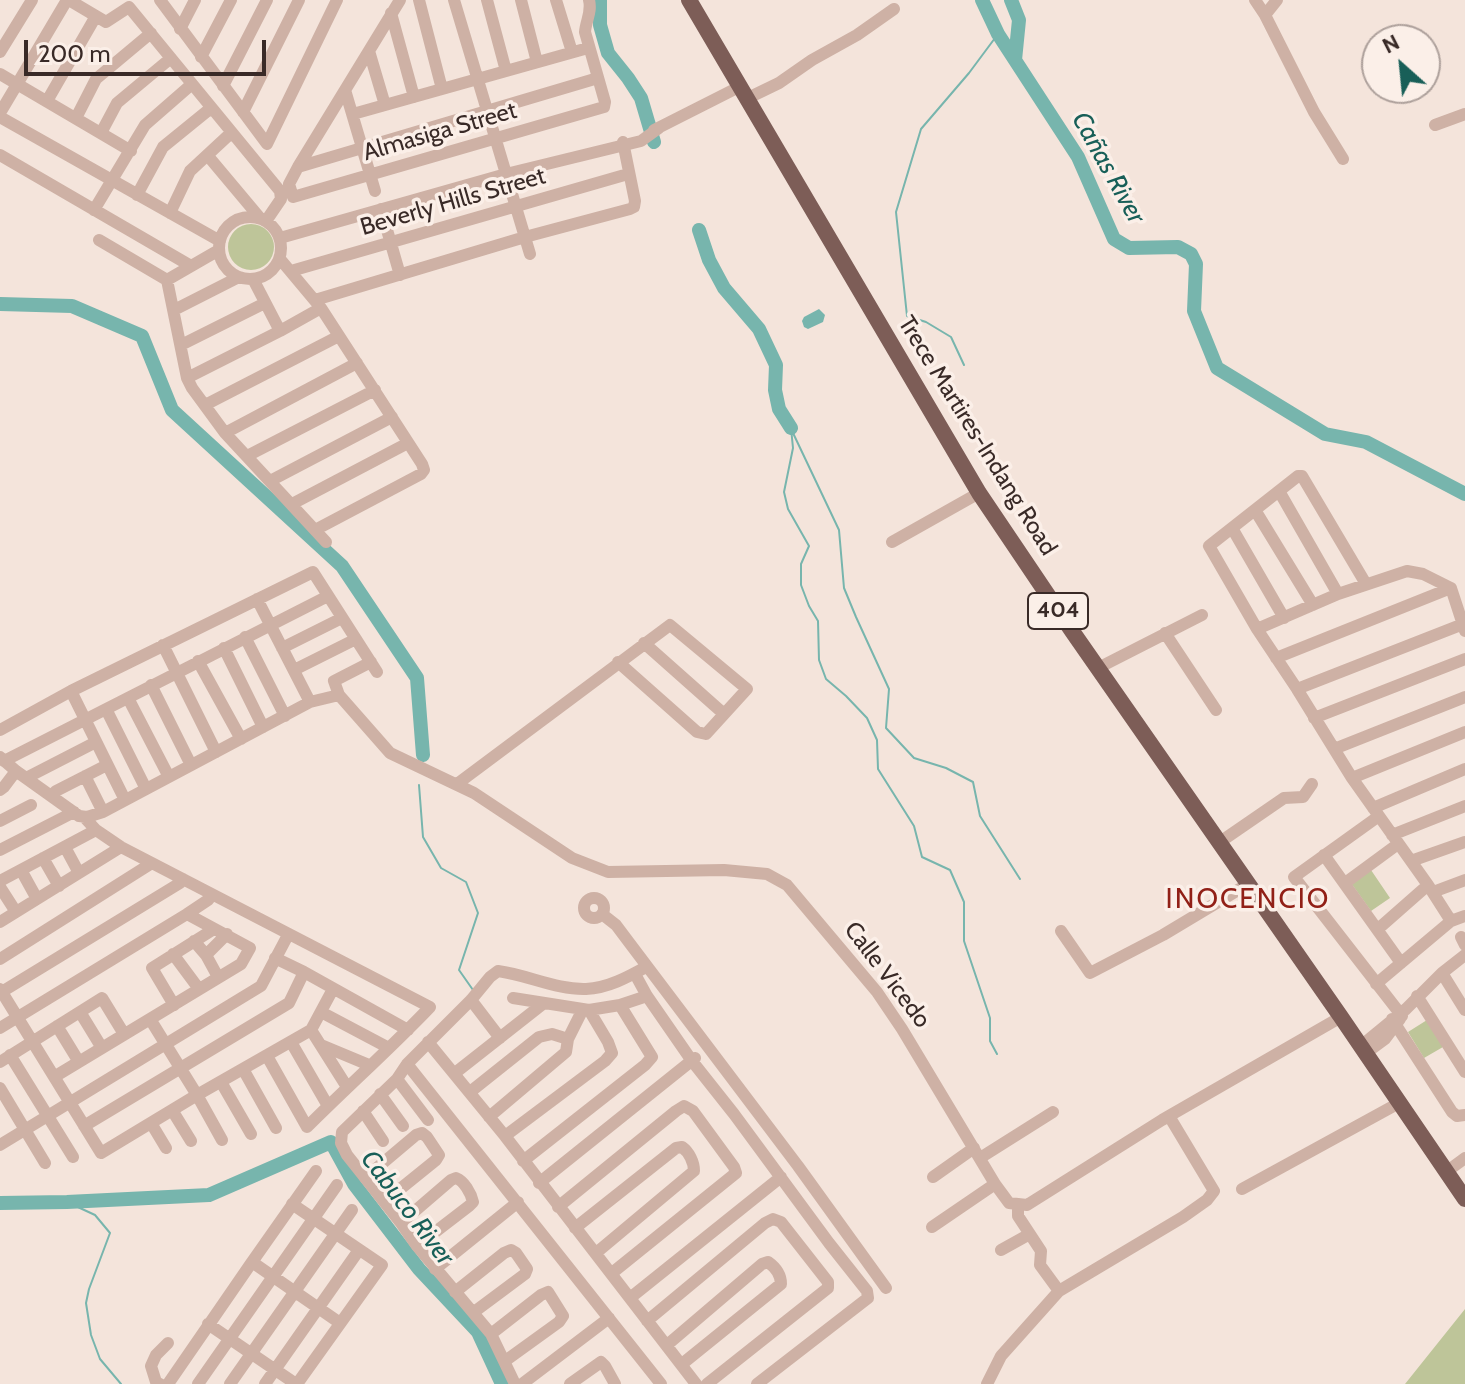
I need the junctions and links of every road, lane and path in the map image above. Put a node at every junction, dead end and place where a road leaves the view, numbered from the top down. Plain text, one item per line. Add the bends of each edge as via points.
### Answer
1 (32, 0) edge
2 (68, 0) edge
3 (160, 0) edge
4 (195, 0) edge
5 (231, 0) edge
6 (267, 0) edge
7 (299, 0) edge
8 (337, 0) edge
9 (400, 0) edge
10 (419, 0) edge
11 (454, 0) edge
12 (487, 0) edge
13 (521, 0) edge
14 (556, 0) edge
15 (589, 0) edge
16 (689, 0) edge
17 (1255, 0) edge
18 (1277, 0) edge
19 (894, 9) dead end
20 (391, 13) junction
21 (1265, 15) junction
22 (96, 16) junction
23 (180, 29) junction
24 (151, 33) junction
25 (588, 48) junction
26 (369, 51) junction
27 (0, 52) edge
28 (572, 52) junction
29 (201, 57) junction
30 (171, 58) junction
31 (537, 62) junction
32 (506, 71) junction
33 (0, 74) edge
34 (598, 78) junction
35 (478, 79) junction
36 (18, 84) junction
37 (192, 84) junction
38 (223, 86) junction
39 (442, 89) junction
40 (345, 90) junction
41 (744, 92) junction
42 (414, 97) junction
43 (47, 101) junction
44 (385, 105) junction
45 (211, 108) junction
46 (488, 111) junction
47 (243, 112) junction
48 (353, 114) junction
49 (1465, 114) edge
50 (0, 115) edge
51 (76, 118) junction
52 (1435, 125) dead end
53 (101, 133) junction
54 (231, 133) junction
55 (496, 140) junction
56 (619, 145) junction
57 (363, 148) junction
58 (131, 151) junction
59 (0, 155) edge
60 (208, 156) junction
61 (1343, 159) dead end
62 (298, 167) junction
63 (371, 174) junction
64 (506, 174) junction
65 (628, 174) junction
66 (113, 181) junction
67 (375, 191) dead end
68 (137, 195) junction
69 (516, 207) junction
70 (381, 209) junction
71 (94, 210) junction
72 (170, 213) junction
73 (263, 220) junction
74 (525, 237) junction
75 (280, 238) junction
76 (99, 240) dead end
77 (391, 243) junction
78 (220, 245) junction
79 (530, 254) dead end
80 (280, 259) junction
81 (191, 266) junction
82 (291, 271) junction
83 (400, 275) junction
84 (239, 277) junction
85 (253, 279) junction
86 (167, 280) junction
87 (265, 303) junction
88 (318, 304) junction
89 (174, 310) junction
90 (280, 331) junction
91 (339, 336) junction
92 (181, 345) junction
93 (357, 363) junction
94 (187, 378) junction
95 (375, 390) junction
96 (205, 405) junction
97 (392, 417) junction
98 (225, 433) junction
99 (408, 443) junction
100 (247, 456) junction
101 (270, 481) junction
102 (1279, 491) junction
103 (979, 493) junction
104 (292, 504) junction
105 (1255, 510) junction
106 (1232, 528) junction
107 (315, 530) junction
108 (326, 542) dead end
109 (892, 542) dead end
110 (1366, 584) junction
111 (1451, 588) junction
112 (1338, 594) junction
113 (328, 596) junction
114 (257, 599) junction
115 (1313, 605) junction
116 (1202, 615) dead end
117 (342, 618) junction
118 (1284, 618) junction
119 (269, 624) junction
120 (1464, 628) edge
121 (1257, 629) junction
122 (1165, 633) junction
123 (245, 637) junction
124 (356, 639) junction
125 (644, 643) junction
126 (163, 645) junction
127 (224, 648) junction
128 (282, 648) junction
129 (1276, 658) junction
130 (1465, 659) edge
131 (198, 661) junction
132 (618, 662) junction
133 (1098, 668) junction
134 (294, 670) junction
135 (176, 672) junction
136 (151, 685) junction
137 (1297, 689) junction
138 (71, 691) junction
139 (339, 695) junction
140 (1465, 697) edge
141 (128, 698) junction
142 (310, 702) junction
143 (106, 709) junction
144 (1216, 710) dead end
145 (724, 714) junction
146 (285, 716) junction
147 (1314, 718) junction
148 (84, 719) junction
149 (263, 727) junction
150 (0, 730) edge
151 (1465, 732) edge
152 (241, 739) junction
153 (96, 742) junction
154 (1334, 749) junction
155 (216, 752) junction
156 (2, 759) edge
157 (107, 765) junction
158 (191, 765) junction
159 (1465, 769) edge
160 (21, 775) junction
161 (85, 776) junction
162 (169, 777) junction
163 (1352, 778) junction
164 (457, 784) junction
165 (1312, 784) dead end
166 (146, 789) junction
167 (0, 790) edge
168 (51, 796) junction
169 (125, 800) junction
170 (31, 805) dead end
171 (1465, 806) edge
172 (103, 812) junction
173 (1376, 812) junction
174 (79, 815) junction
175 (0, 821) edge
176 (92, 833) junction
177 (1395, 839) junction
178 (1220, 842) junction
179 (1465, 842) edge
180 (65, 847) junction
181 (121, 847) junction
182 (0, 850) edge
183 (1324, 855) junction
184 (43, 858) junction
185 (101, 860) junction
186 (1411, 861) junction
187 (152, 863) junction
188 (21, 870) junction
189 (608, 872) junction
190 (79, 873) junction
191 (183, 879) junction
192 (1465, 880) edge
193 (1345, 883) junction
194 (0, 884) edge
195 (1248, 884) junction
196 (59, 886) junction
197 (1430, 888) junction
198 (212, 895) junction
199 (37, 899) junction
200 (16, 912) junction
201 (187, 914) junction
202 (1465, 916) edge
203 (1451, 921) junction
204 (0, 922) edge
205 (214, 929) junction
206 (1378, 929) junction
207 (1061, 931) dead end
208 (227, 934) junction
209 (288, 935) junction
210 (194, 941) junction
211 (173, 954) junction
212 (206, 955) junction
213 (1465, 955) edge
214 (275, 958) junction
215 (0, 959) edge
216 (1401, 963) junction
217 (640, 970) junction
218 (304, 972) junction
219 (1442, 973) junction
220 (218, 977) junction
221 (1376, 984) junction
222 (199, 989) junction
223 (333, 989) junction
224 (1, 991) edge
225 (647, 996) junction
226 (1417, 996) junction
227 (513, 998) dead end
228 (471, 1000) junction
229 (544, 1003) junction
230 (174, 1005) junction
231 (620, 1005) junction
232 (585, 1010) junction
233 (1465, 1010) edge
234 (80, 1012) junction
235 (321, 1012) junction
236 (17, 1017) junction
237 (1341, 1017) junction
238 (1399, 1017) junction
239 (150, 1019) junction
240 (57, 1026) junction
241 (0, 1028) edge
242 (311, 1030) junction
243 (408, 1030) junction
244 (124, 1034) junction
245 (500, 1038) junction
246 (568, 1039) junction
247 (32, 1041) junction
248 (291, 1042) junction
249 (428, 1042) junction
250 (166, 1044) junction
251 (321, 1045) junction
252 (102, 1048) junction
253 (389, 1048) junction
254 (708, 1049) junction
255 (1363, 1050) junction
256 (267, 1056) junction
257 (5, 1058) edge
258 (692, 1061) junction
259 (79, 1062) junction
260 (407, 1064) junction
261 (369, 1065) junction
262 (181, 1068) junction
263 (243, 1069) junction
264 (1465, 1072) edge
265 (455, 1073) junction
266 (54, 1077) junction
267 (397, 1079) junction
268 (221, 1082) junction
269 (347, 1087) junction
270 (0, 1088) edge
271 (470, 1092) junction
272 (380, 1094) junction
273 (197, 1095) junction
274 (69, 1101) junction
275 (1399, 1103) junction
276 (328, 1106) junction
277 (172, 1110) junction
278 (363, 1111) junction
279 (1053, 1112) dead end
280 (1465, 1115) edge
281 (48, 1116) junction
282 (1169, 1116) junction
283 (489, 1117) junction
284 (428, 1120) dead end
285 (151, 1123) junction
286 (84, 1126) junction
287 (403, 1126) dead end
288 (276, 1128) dead end
289 (26, 1129) junction
290 (251, 1134) dead end
291 (505, 1136) junction
292 (222, 1140) dead end
293 (191, 1141) dead end
294 (383, 1141) dead end
295 (1, 1143) edge
296 (166, 1148) dead end
297 (977, 1153) junction
298 (73, 1157) dead end
299 (1465, 1158) edge
300 (523, 1161) junction
301 (45, 1163) dead end
302 (316, 1171) dead end
303 (1446, 1172) junction
304 (781, 1177) junction
305 (933, 1177) dead end
306 (365, 1178) junction
307 (539, 1183) junction
308 (995, 1184) junction
309 (337, 1185) dead end
310 (1242, 1189) dead end
311 (1465, 1199) edge
312 (384, 1202) junction
313 (518, 1202) junction
314 (292, 1204) junction
315 (1018, 1204) junction
316 (558, 1207) junction
317 (352, 1210) dead end
318 (313, 1218) junction
319 (401, 1223) junction
320 (932, 1227) dead end
321 (575, 1228) junction
322 (336, 1233) junction
323 (1028, 1235) junction
324 (417, 1246) junction
325 (359, 1250) junction
326 (1001, 1250) dead end
327 (596, 1253) junction
328 (252, 1262) junction
329 (435, 1269) junction
330 (612, 1273) junction
331 (273, 1277) junction
332 (886, 1288) dead end
333 (1059, 1291) junction
334 (295, 1292) junction
335 (455, 1292) junction
336 (630, 1298) junction
337 (318, 1308) junction
338 (474, 1312) junction
339 (609, 1318) junction
340 (647, 1321) junction
341 (340, 1323) junction
342 (208, 1324) junction
343 (491, 1334) junction
344 (229, 1339) junction
345 (168, 1343) dead end
346 (667, 1345) junction
347 (252, 1354) junction
348 (505, 1361) junction
349 (682, 1364) junction
350 (275, 1371) junction
351 (160, 1383) edge
352 (198, 1384) edge
353 (230, 1384) edge
354 (265, 1384) edge
355 (296, 1384) edge
356 (515, 1384) edge
357 (522, 1384) edge
358 (570, 1384) edge
359 (615, 1384) edge
360 (661, 1384) edge
361 (696, 1384) edge
362 (707, 1384) edge
363 (757, 1384) edge
364 (987, 1384) edge

1 - 27 street
2 - 22 street
2 - 36 street
3 - 23 street
4 - 23 street
5 - 29 street
6 - 38 street
7 - 47 street
8 - 47 street via 267,144
9 - 20 street
10 - 39 street
11 - 35 street
12 - 32 street
13 - 31 street
14 - 28 street
15 - 25 street
16 - 41 main road, Trece Martires-Indang Road / 404
17 - 21 street
18 - 21 street
19 - 41 street via 779,83
20 - 26 street
20 - 42 street
21 - 61 street
22 - 24 street via 106,22 129,7
22 - 43 street
23 - 29 street
24 - 30 street
24 - 51 street via 96,79
25 - 28 street
25 - 34 street
26 - 40 street
26 - 44 street
28 - 31 street
29 - 38 street
30 - 37 street
30 - 53 street via 117,103
31 - 32 street
32 - 35 street
33 - 36 street
34 - 46 street
34 - 55 street, Almasiga Street via 605,102 600,110
35 - 39 street
35 - 46 street
36 - 43 street
36 - 50 street
37 - 45 street
37 - 58 street via 145,125
38 - 47 street
39 - 42 street
40 - 48 street
40 - 62 street
41 - 56 street
41 - 103 main road, Trece Martires-Indang Road / 404
42 - 44 street
43 - 51 street
44 - 48 street
45 - 54 street
45 - 68 street via 163,147
46 - 55 street
46 - 57 street
48 - 57 street
49 - 52 street
50 - 66 street
51 - 53 street
53 - 58 street
54 - 60 street
54 - 73 street via 280,191 281,199
55 - 63 street, Almasiga Street
55 - 64 street
56 - 64 street
56 - 65 street
57 - 62 street
57 - 63 street
58 - 66 street
59 - 71 street
60 - 72 street via 190,171
60 - 73 street
62 - 63 street, Almasiga Street via 289,184 293,197
63 - 67 street
64 - 69 street
64 - 70 street
65 - 69 street, Beverly Hills Street
65 - 74 street via 634,207
66 - 68 street
66 - 71 street
68 - 72 street
69 - 74 street
69 - 77 street, Beverly Hills Street
70 - 75 street
70 - 77 street
71 - 81 street
72 - 78 street
73 - 75 street
73 - 78 street via 250,217 231,224
74 - 79 street
74 - 83 street
75 - 80 street
76 - 86 street
77 - 82 street, Beverly Hills Street
77 - 83 street
78 - 81 street
78 - 84 street via 225,266
80 - 82 street
80 - 85 street via 274,269
81 - 86 street
82 - 88 street
83 - 88 street
84 - 85 street
84 - 89 street
85 - 87 street
86 - 89 street
87 - 90 street
87 - 92 street
88 - 90 street
88 - 91 street
89 - 92 street
90 - 94 street
91 - 93 street
91 - 96 street
92 - 94 street
93 - 95 street
93 - 98 street
94 - 96 street
95 - 97 street
95 - 100 street
96 - 98 street
97 - 99 street
97 - 101 street
98 - 100 street
99 - 104 street
99 - 107 street via 422,464 421,474
100 - 101 street
101 - 104 street
102 - 105 street
102 - 110 street via 1298,476 1305,478
102 - 112 street
103 - 109 street
103 - 133 main road, Trece Martires-Indang Road / 404
104 - 107 street
105 - 106 street
105 - 115 street
106 - 118 street
106 - 121 street via 1209,546
107 - 108 street
110 - 111 street via 1407,571
110 - 112 street
111 - 120 street
111 - 129 street
112 - 115 street
113 - 114 street via 313,572
113 - 117 street
113 - 119 street
114 - 119 street
114 - 126 street
115 - 118 street
116 - 122 street
117 - 124 street
117 - 128 street
118 - 121 street
119 - 123 street
119 - 128 street
120 - 137 street
121 - 129 street
122 - 133 street
122 - 144 street
123 - 127 street
123 - 146 street
124 - 134 street
124 - 139 street via 374,667 334,681
125 - 132 street
125 - 145 street
125 - 145 street via 670,625 747,689
126 - 135 street
126 - 138 street
127 - 131 street
127 - 149 street
128 - 134 street
129 - 137 street
130 - 147 street
131 - 135 street
131 - 152 street
132 - 145 street via 697,732 706,734
132 - 164 street
133 - 178 main road, Trece Martires-Indang Road / 404
134 - 142 street
135 - 136 street
135 - 155 street
136 - 141 street
136 - 158 street
137 - 147 street
138 - 148 street
138 - 150 street
139 - 142 street
139 - 164 street, Calle Vicedo via 390,753
140 - 154 street
141 - 143 street
141 - 162 street
142 - 146 street
143 - 148 street
143 - 166 street
146 - 149 street
147 - 154 street
148 - 153 street
148 - 156 street
149 - 152 street
151 - 163 street
152 - 155 street
153 - 157 street
153 - 160 street
154 - 163 street
155 - 158 street
156 - 160 street
157 - 161 street
157 - 169 street
158 - 162 street
159 - 173 street
160 - 167 street
160 - 168 street
161 - 168 street
161 - 172 street
162 - 166 street
163 - 173 street
164 - 189 street, Calle Vicedo via 572,858
165 - 178 street via 1303,797 1284,798
166 - 169 street
168 - 174 street
169 - 172 street
170 - 175 street
171 - 177 street
172 - 174 street
173 - 177 street
173 - 183 street
174 - 176 street
174 - 182 street
176 - 180 street
176 - 181 street
176 - 185 street
177 - 186 street
177 - 193 street
178 - 195 main road, Trece Martires-Indang Road / 404
179 - 186 street
180 - 184 street
180 - 190 street
181 - 185 street
181 - 187 street
183 - 193 street
183 - 221 street via 1294,877
184 - 188 street
184 - 196 street
185 - 190 street
186 - 197 street
187 - 191 street
187 - 215 street
188 - 194 street
188 - 199 street
189 - 217 street via 599,899 587,900 584,910 591,917 602,914 616,925
189 - 297 street, Calle Vicedo via 724,870 767,874 787,885 877,992
190 - 196 street
191 - 198 street
191 - 224 street
192 - 197 street
193 - 206 street
194 - 200 street
195 - 207 street via 1090,973
195 - 237 main road, Trece Martires-Indang Road / 404
196 - 199 street
197 - 203 street
197 - 206 street
198 - 201 street
198 - 209 street
199 - 200 street
200 - 204 street
201 - 205 street
201 - 236 street
202 - 203 street
203 - 216 street
205 - 208 street
205 - 210 street
206 - 216 street
208 - 212 street
208 - 220 street via 250,948 241,964
209 - 214 street
209 - 243 street via 430,1007
210 - 211 street
210 - 212 street
211 - 222 street
211 - 230 street via 152,968
212 - 220 street
213 - 219 street
214 - 218 street
214 - 250 street via 261,986
216 - 221 street
217 - 225 street
217 - 228 street via 589,989 498,971
217 - 254 street
218 - 223 street
218 - 262 street via 289,1003
219 - 226 street
219 - 233 street
220 - 222 street
221 - 238 street
222 - 230 street
223 - 235 street
223 - 243 street
224 - 236 street
225 - 231 street
225 - 258 street
226 - 238 street
226 - 264 street
227 - 229 street
228 - 245 street
228 - 249 street
229 - 232 street
229 - 245 street
230 - 239 street
231 - 232 street
231 - 300 street via 652,1057
232 - 246 street
232 - 291 street via 612,1053
234 - 240 street
234 - 244 street via 102,998
234 - 252 street
235 - 242 street
235 - 253 street
236 - 241 street
236 - 247 street
237 - 255 main road, Trece Martires-Indang Road / 404
237 - 282 street
238 - 255 street via 1385,1039
238 - 280 street via 1452,1112
239 - 244 street
239 - 250 street
240 - 247 street
240 - 259 street
242 - 248 street
242 - 251 street
243 - 253 street
244 - 252 street
245 - 265 street
246 - 271 street via 539,1037
246 - 283 street via 566,1052
247 - 257 street
247 - 266 street
248 - 256 street
248 - 276 street
249 - 260 street
249 - 265 street
250 - 262 street
250 - 274 street
251 - 261 street
251 - 269 street
252 - 259 street
253 - 261 street
254 - 258 street
254 - 332 street
255 - 275 main road, Trece Martires-Indang Road / 404
256 - 263 street
256 - 276 street via 307,1127
257 - 281 street
258 - 304 street
258 - 307 street
259 - 266 street
260 - 267 street
260 - 313 street
261 - 269 street
262 - 273 street
262 - 286 street
263 - 268 street
263 - 288 street
265 - 271 street
266 - 274 street
267 - 272 street
267 - 284 street
268 - 273 street
268 - 290 street
269 - 276 street
270 - 289 street
271 - 283 street
272 - 278 street
272 - 287 street
273 - 277 street
273 - 292 street
274 - 281 street
274 - 286 street
275 - 303 main road, Trece Martires-Indang Road / 404
275 - 310 street
277 - 285 street
277 - 293 street
278 - 294 street
278 - 306 street via 341,1137 343,1150
279 - 297 street
281 - 289 street
281 - 298 street
282 - 315 street via 1027,1205
282 - 333 street via 1214,1191 1183,1217
283 - 291 street
285 - 286 street via 101,1153
285 - 296 street
289 - 295 street
289 - 301 street
291 - 300 street
297 - 305 street
297 - 308 street, Calle Vicedo
299 - 303 street
300 - 307 street
302 - 314 street
303 - 311 main road, Trece Martires-Indang Road / 404
304 - 336 street
304 - 363 street via 868,1298
306 - 312 street
306 - 312 street via 416,1135 427,1137 439,1155 436,1160
307 - 316 street
308 - 315 street, Calle Vicedo via 1009,1203
308 - 320 street
309 - 318 street
312 - 319 street
313 - 329 street
313 - 339 street
314 - 318 street
314 - 328 street
315 - 323 street
316 - 321 street
316 - 330 street via 676,1111 684,1106 693,1111 736,1173
317 - 322 street
318 - 322 street
318 - 331 street
319 - 324 street
319 - 324 street via 451,1180 461,1180 473,1202
321 - 327 street
321 - 327 street via 676,1148 687,1150 694,1171
322 - 325 street
322 - 334 street
323 - 326 street
323 - 333 street via 1041,1251 1040,1265
324 - 329 street
325 - 337 street
325 - 341 street via 382,1265
327 - 330 street
328 - 331 street
328 - 342 street
329 - 335 street
330 - 336 street
331 - 334 street
331 - 344 street
333 - 364 street via 1001,1356
334 - 337 street
334 - 347 street
335 - 338 street
335 - 338 street via 504,1253 516,1253 525,1274
336 - 340 street
337 - 341 street
337 - 350 street
338 - 343 street
339 - 357 street
339 - 360 street
340 - 346 street
340 - 362 street via 765,1223 781,1222 828,1288
341 - 355 street
342 - 344 street
342 - 351 street
343 - 348 street
343 - 348 street via 548,1292 560,1309 559,1322
344 - 347 street
344 - 352 street
345 - 351 street via 151,1366
346 - 349 street
346 - 349 street via 762,1264 773,1266 781,1284
347 - 350 street
347 - 353 street
348 - 356 street
349 - 361 street
350 - 354 street
350 - 355 street
358 - 359 street via 601,1362

